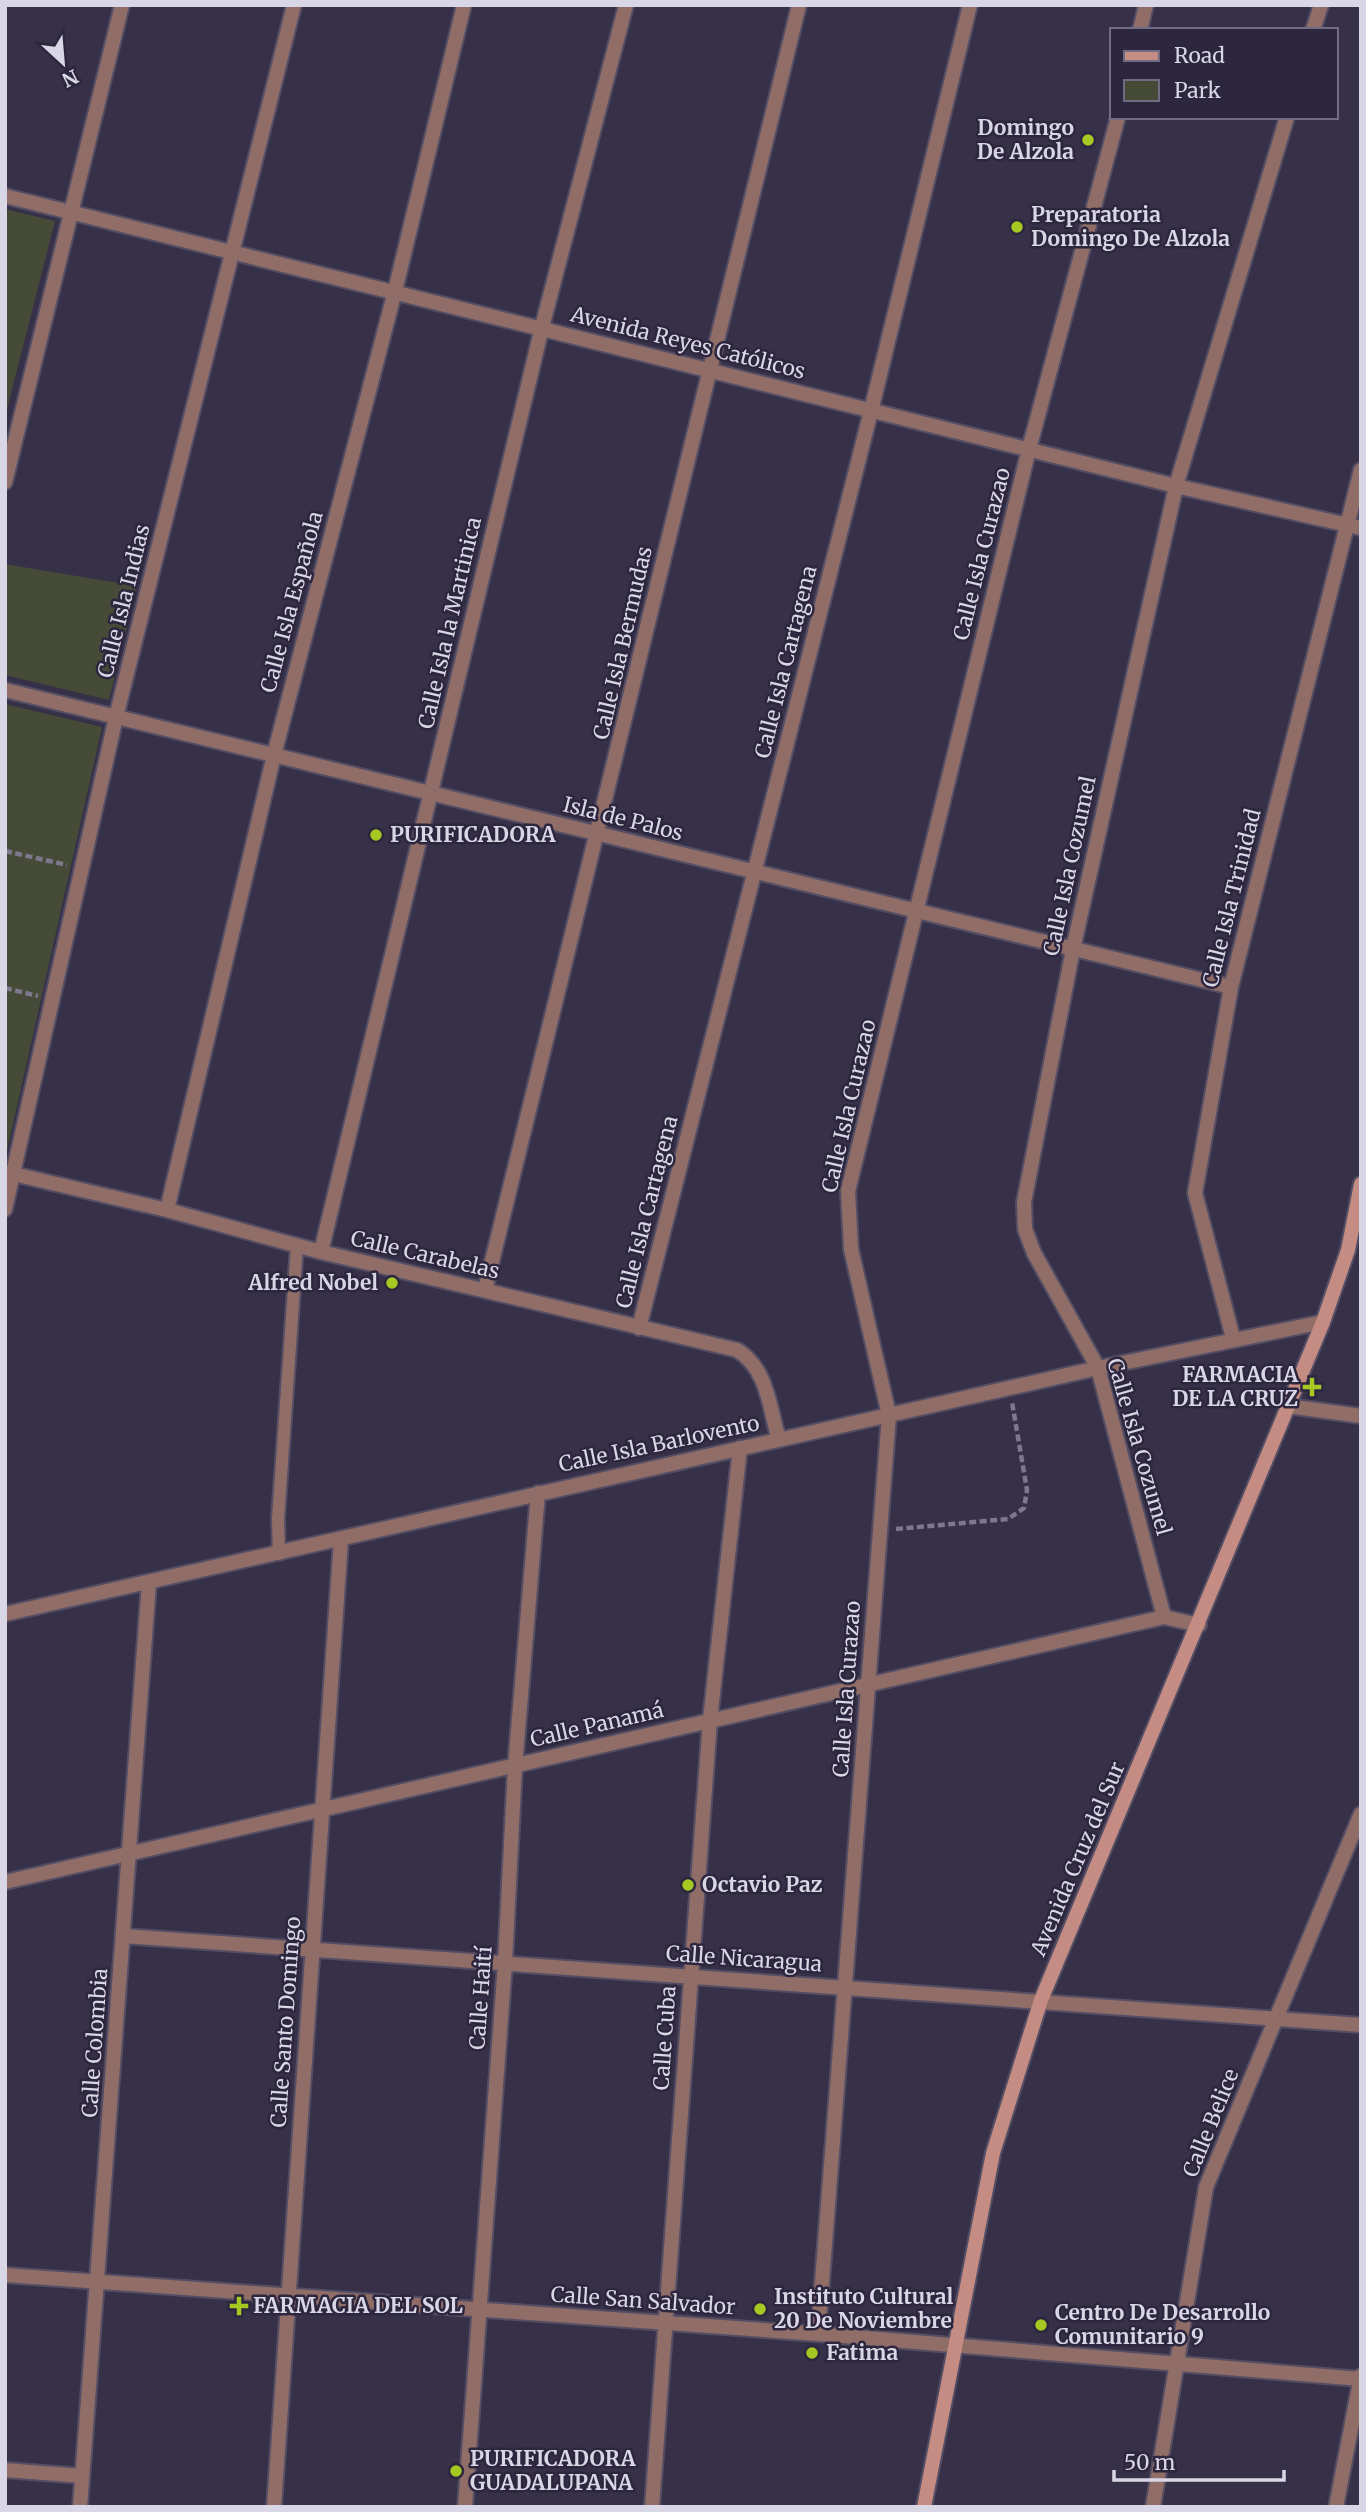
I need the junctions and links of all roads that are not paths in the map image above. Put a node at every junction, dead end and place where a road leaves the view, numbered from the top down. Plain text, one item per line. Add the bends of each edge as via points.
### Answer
1 (122, 5) edge
2 (294, 5) edge
3 (464, 5) edge
4 (626, 5) edge
5 (799, 5) edge
6 (970, 5) edge
7 (1146, 5) edge
8 (1321, 5) edge
9 (1140, 28) edge
10 (1314, 28) edge
11 (1117, 119) edge
12 (1286, 119) edge
13 (5, 196) edge
14 (70, 211) junction
15 (233, 251) junction
16 (395, 291) junction
17 (542, 327) junction
18 (709, 369) junction
19 (871, 411) junction
20 (1029, 449) junction
21 (1361, 470) edge
22 (5, 482) edge
23 (1176, 486) junction
24 (1346, 525) junction
25 (1361, 528) edge
26 (5, 690) edge
27 (116, 717) junction
28 (274, 755) junction
29 (431, 794) junction
30 (599, 835) junction
31 (753, 873) junction
32 (917, 911) junction
33 (1073, 949) junction
34 (1231, 987) junction
35 (9, 1173) edge
36 (1361, 1185) edge
37 (5, 1209) edge
38 (167, 1210) junction
39 (1356, 1224) edge
40 (1361, 1237) edge
41 (297, 1245) junction
42 (1348, 1251) junction
43 (321, 1252) junction
44 (485, 1290) junction
45 (1323, 1322) junction
46 (639, 1328) junction
47 (1233, 1338) junction
48 (1098, 1368) junction
49 (1287, 1406) junction
50 (889, 1415) junction
51 (1361, 1416) edge
52 (779, 1440) junction
53 (740, 1448) junction
54 (538, 1493) junction
55 (341, 1540) junction
56 (279, 1554) junction
57 (149, 1583) junction
58 (5, 1614) edge
59 (1164, 1617) junction
60 (1199, 1625) junction
61 (868, 1684) junction
62 (710, 1720) junction
63 (515, 1766) junction
64 (322, 1810) junction
65 (1361, 1814) edge
66 (130, 1853) junction
67 (5, 1882) edge
68 (123, 1936) junction
69 (312, 1949) junction
70 (505, 1963) junction
71 (690, 1977) junction
72 (845, 1988) junction
73 (1041, 2000) junction
74 (1279, 2017) junction
75 (1361, 2025) edge
76 (5, 2275) edge
77 (99, 2282) junction
78 (289, 2296) junction
79 (478, 2311) junction
80 (664, 2324) junction
81 (818, 2334) junction
82 (953, 2346) junction
83 (1178, 2363) junction
84 (1361, 2378) edge
85 (5, 2470) edge
86 (82, 2476) junction
87 (80, 2507) edge
88 (274, 2507) edge
89 (465, 2507) edge
90 (652, 2507) edge
91 (924, 2507) edge
92 (1153, 2507) edge
93 (1336, 2507) edge

1 - 14 street
2 - 15 street, Calle Isla Indias
3 - 16 street, Calle Isla Española
4 - 17 street, Calle Isla la Martinica
5 - 18 street, Calle Isla Bermudas
6 - 19 street, Calle Isla Cartagena
7 - 9 street
8 - 10 street
11 - 20 street, Calle Isla Curazao
12 - 23 street, Calle Isla Cozumel
13 - 14 street, Avenida Reyes Católicos
14 - 15 street, Avenida Reyes Católicos
14 - 22 street
15 - 16 street, Avenida Reyes Católicos
15 - 27 street, Calle Isla Indias
16 - 17 street, Avenida Reyes Católicos
16 - 28 street, Calle Isla Española
17 - 18 street, Avenida Reyes Católicos
17 - 29 street, Calle Isla la Martinica
18 - 19 street, Avenida Reyes Católicos
18 - 30 street, Calle Isla Bermudas
19 - 20 street, Avenida Reyes Católicos
19 - 31 street, Calle Isla Cartagena
20 - 23 street, Avenida Reyes Católicos
20 - 32 street, Calle Isla Curazao
21 - 24 street, Calle Isla Trinidad
23 - 24 street, Avenida Reyes Católicos
23 - 33 street, Calle Isla Cozumel
24 - 25 street, Avenida Reyes Católicos
24 - 34 street, Calle Isla Trinidad
26 - 27 street, Isla de Palos
27 - 28 street, Isla de Palos
27 - 35 street, Calle Isla Indias
28 - 29 street, Isla de Palos
28 - 38 street, Calle Isla Española
29 - 30 street, Isla de Palos
29 - 43 street, Calle Isla la Martinica
30 - 31 street, Isla de Palos
30 - 44 street, Calle Isla Bermudas
31 - 32 street, Isla de Palos
31 - 46 street, Calle Isla Cartagena
32 - 33 street, Isla de Palos
32 - 50 street, Calle Isla Curazao via 848,1191 851,1248
33 - 34 street, Isla de Palos
33 - 48 street, Calle Isla Cozumel via 1024,1216 1034,1253
34 - 47 street, Calle Isla Trinidad via 1195,1193
35 - 37 street, Calle Isla Indias
35 - 38 street, Calle Carabelas
36 - 39 main road, Avenida Cruz del Sur
38 - 41 street, Calle Carabelas
39 - 42 main road, Avenida Cruz del Sur
40 - 42 main road, Avenida Cruz del Sur
41 - 43 street, Calle Carabelas
41 - 56 lane
42 - 45 main road, Avenida Cruz del Sur
43 - 44 street, Calle Carabelas
44 - 46 street, Calle Carabelas
45 - 47 street, Calle Isla Barlovento
45 - 49 main road, Avenida Cruz del Sur
46 - 52 street, Calle Carabelas via 737,1350 751,1360 762,1377
47 - 48 street, Calle Isla Barlovento
48 - 50 street, Calle Isla Barlovento
48 - 59 street, Calle Isla Cozumel
49 - 51 street
49 - 60 main road, Avenida Cruz del Sur
50 - 52 street, Calle Isla Barlovento
50 - 61 street, Calle Isla Curazao
52 - 53 street, Calle Isla Barlovento
53 - 54 street, Calle Isla Barlovento
53 - 62 street, Calle Cuba
54 - 55 street, Calle Isla Barlovento
54 - 63 street, Calle Haití
55 - 56 street, Calle Isla Barlovento
55 - 64 street, Calle Santo Domingo
56 - 57 street, Calle Isla Barlovento
57 - 58 street, Calle Isla Barlovento
57 - 66 street, Calle Colombia
59 - 60 street, Calle Panamá
59 - 61 street, Calle Panamá
60 - 73 main road, Avenida Cruz del Sur
61 - 62 street, Calle Panamá
61 - 72 street, Calle Isla Curazao
62 - 63 street, Calle Panamá
62 - 71 street, Calle Cuba
63 - 64 street, Calle Panamá
63 - 70 street, Calle Haití
64 - 66 street, Calle Panamá
64 - 69 street, Calle Santo Domingo
65 - 74 street, Calle Belice
66 - 67 street, Calle Panamá
66 - 68 street, Calle Colombia
68 - 69 street, Calle Nicaragua
68 - 77 street, Calle Colombia
69 - 70 street, Calle Nicaragua
69 - 78 street, Calle Santo Domingo
70 - 71 street, Calle Nicaragua
70 - 79 street, Calle Haití
71 - 72 street, Calle Nicaragua
71 - 80 street, Calle Cuba
72 - 73 street, Calle Nicaragua
72 - 81 street, Calle Isla Curazao
73 - 74 street, Calle Nicaragua
73 - 82 main road, Avenida Cruz del Sur via 999,2127
74 - 75 street, Calle Nicaragua
74 - 83 street, Calle Belice via 1206,2187
76 - 77 street, Calle San Salvador
77 - 78 street, Calle San Salvador
77 - 86 street, Calle Colombia
78 - 79 street, Calle San Salvador
78 - 88 street, Calle Santo Domingo
79 - 80 street, Calle San Salvador
79 - 89 street, Calle Haití
80 - 81 street, Calle San Salvador
80 - 90 street, Calle Cuba
81 - 82 street, Calle San Salvador
82 - 83 street, Calle San Salvador
82 - 91 main road, Avenida Cruz del Sur
83 - 84 street, Calle San Salvador
83 - 92 street, Calle Belice
84 - 93 street
85 - 86 street
86 - 87 street, Calle Colombia

